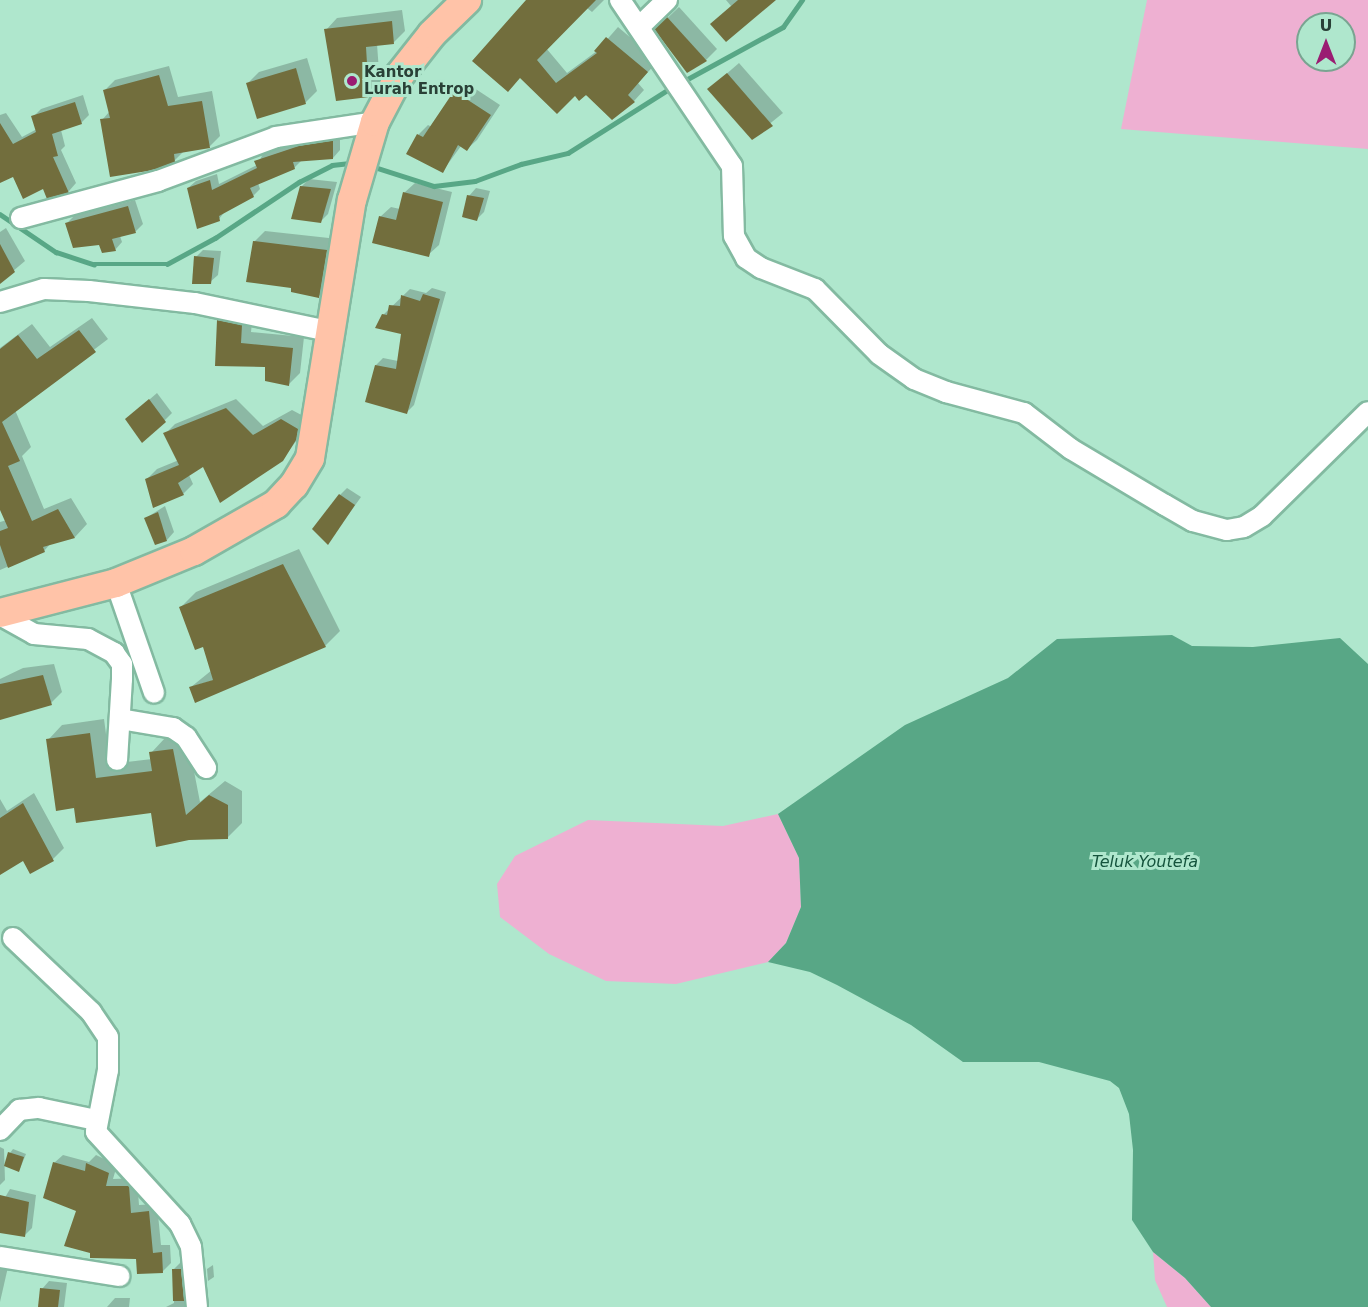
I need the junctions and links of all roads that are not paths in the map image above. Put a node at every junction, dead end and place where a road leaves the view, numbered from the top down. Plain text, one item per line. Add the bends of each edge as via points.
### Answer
1 (467, 0) edge
2 (620, 0) edge
3 (667, 0) edge
4 (644, 33) junction
5 (375, 122) junction
6 (21, 218) dead end
7 (0, 302) edge
8 (333, 332) junction
9 (1368, 412) edge
10 (116, 583) junction
11 (0, 614) edge
12 (154, 693) dead end
13 (120, 719) junction
14 (117, 760) dead end
15 (206, 768) dead end
16 (13, 938) dead end
17 (96, 1120) junction
18 (0, 1130) edge
19 (0, 1257) edge
20 (119, 1276) dead end
21 (197, 1307) edge

1 - 5 highway via 432,34 399,76
2 - 4 street
3 - 4 street
4 - 9 street via 732,166 734,236 746,258 760,268 816,289 904,374 946,392 1024,413 1071,449 1193,521 1227,530 1244,527 1262,516
5 - 6 street via 276,137 158,181
5 - 8 highway via 352,200
7 - 8 street via 44,289 89,291 195,303
8 - 10 highway via 310,458 294,485 276,504 244,525 194,551
10 - 11 highway
10 - 12 street
11 - 13 street via 34,634 88,639 114,653 122,664
13 - 14 street
13 - 15 street via 172,728 186,737
16 - 17 street via 91,1012 108,1036 108,1070
17 - 18 street via 39,1108 19,1110
17 - 21 street via 96,1132 104,1143 180,1224 191,1247
19 - 20 street

